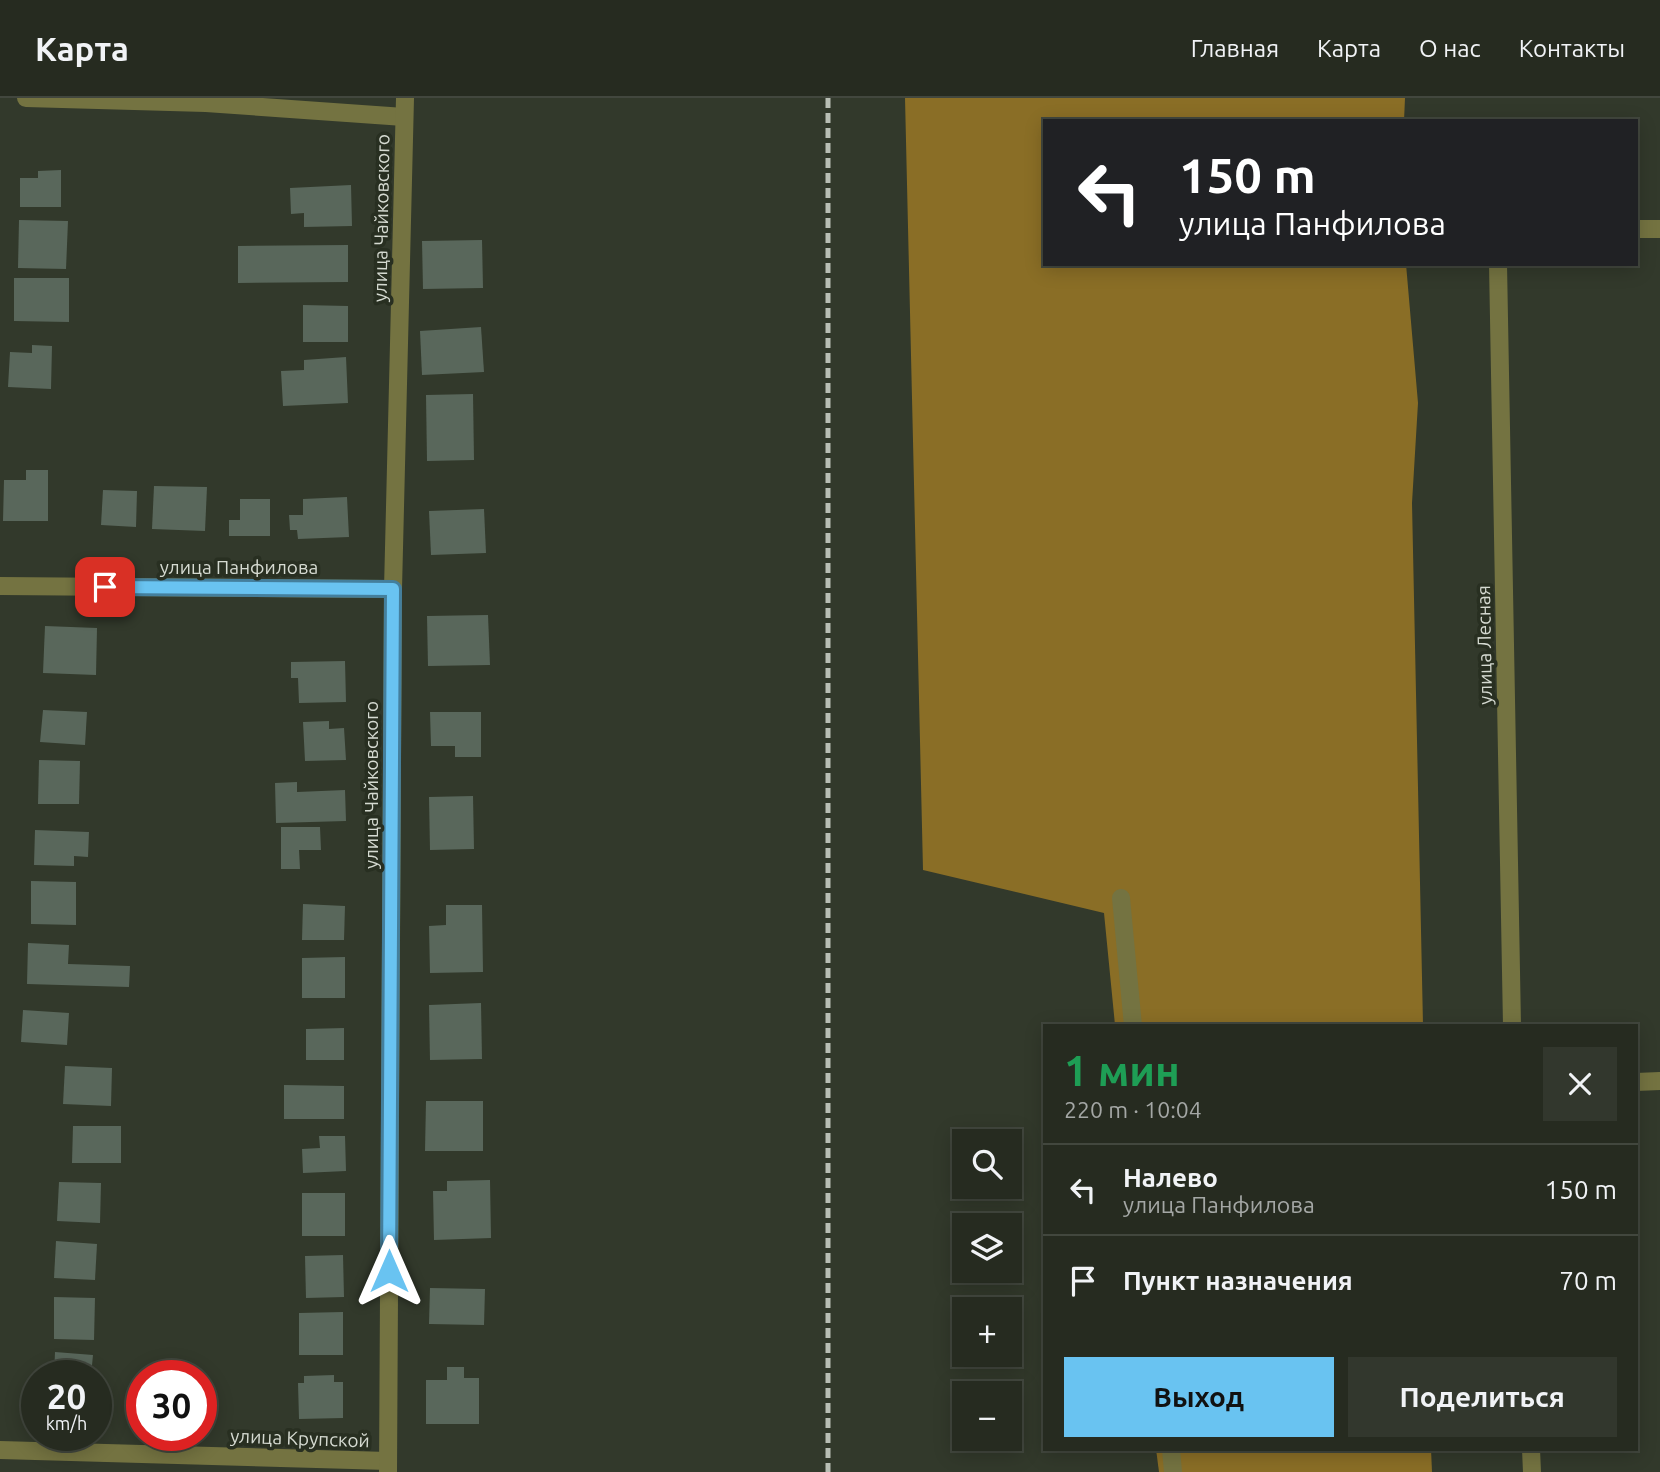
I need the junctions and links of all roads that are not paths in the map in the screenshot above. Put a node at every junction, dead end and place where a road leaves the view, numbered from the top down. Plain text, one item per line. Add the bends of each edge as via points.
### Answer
1 (26, 98) edge
2 (405, 98) edge
3 (206, 100) edge
4 (404, 117) junction
5 (1638, 229) edge
6 (1660, 229) edge
7 (1498, 266) edge
8 (0, 586) edge
9 (393, 589) junction
10 (1121, 898) dead end
11 (1133, 1024) edge
12 (1512, 1024) edge
13 (1660, 1081) edge
14 (1638, 1082) edge
15 (0, 1450) edge
16 (1171, 1451) edge
17 (1531, 1451) edge
18 (388, 1467) edge
19 (1173, 1472) edge
20 (1532, 1472) edge

1 - 3 street
2 - 4 street, улица Чайковского
3 - 4 street
4 - 9 street, улица Чайковского
5 - 6 street
7 - 12 street, улица Лесная
8 - 9 street, улица Панфилова
9 - 18 street, улица Чайковского
10 - 11 street
13 - 14 street
15 - 18 street, улица Крупской
16 - 19 street
17 - 20 street

